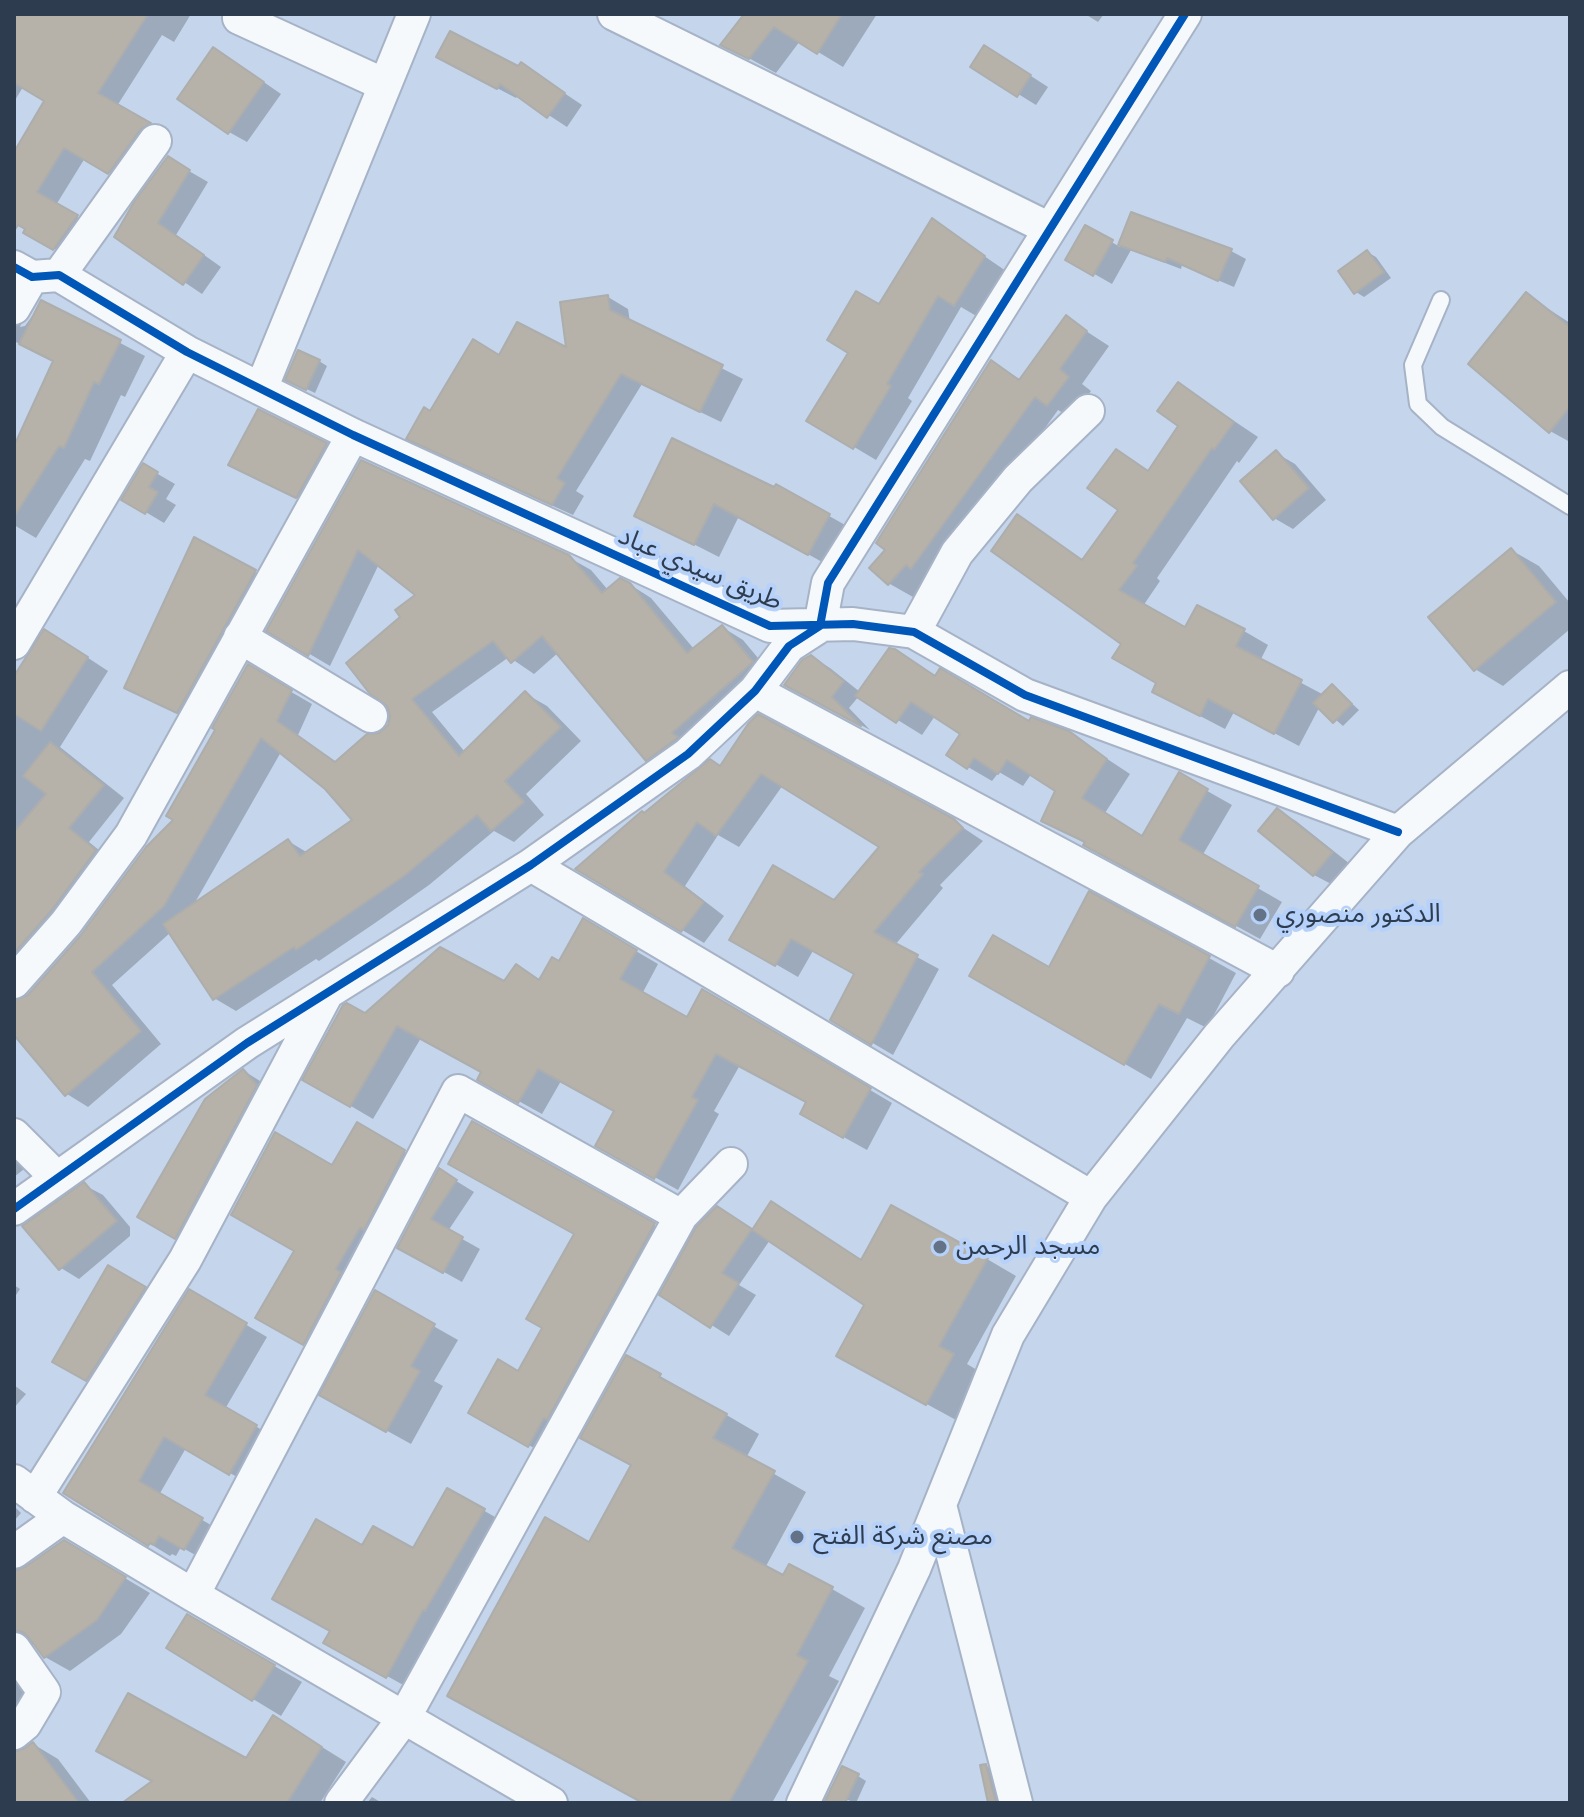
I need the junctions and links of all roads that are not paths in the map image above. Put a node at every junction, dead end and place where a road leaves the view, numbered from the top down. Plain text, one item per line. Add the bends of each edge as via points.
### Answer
1 (414, 14) edge
2 (614, 14) edge
3 (1185, 14) edge
4 (239, 18) dead end
5 (385, 85) junction
6 (155, 141) dead end
7 (1050, 229) junction
8 (35, 273) edge
9 (1441, 300) dead end
10 (14, 308) edge
11 (187, 352) junction
12 (261, 389) junction
13 (1088, 411) dead end
14 (353, 435) junction
15 (1570, 506) edge
16 (820, 626) junction
17 (914, 632) junction
18 (240, 637) junction
19 (14, 643) edge
20 (1570, 687) edge
21 (755, 691) junction
22 (371, 716) dead end
23 (1398, 832) junction
24 (531, 865) junction
25 (1278, 971) junction
26 (14, 982) edge
27 (327, 993) junction
28 (14, 1135) edge
29 (731, 1164) dead end
30 (57, 1178) junction
31 (1091, 1197) junction
32 (14, 1209) edge
33 (681, 1216) junction
34 (24, 1489) edge
35 (940, 1505) junction
36 (63, 1517) junction
37 (14, 1552) edge
38 (193, 1595) junction
39 (14, 1649) edge
40 (404, 1718) junction
41 (14, 1733) edge
42 (341, 1803) edge
43 (551, 1803) edge
44 (803, 1803) edge
45 (1016, 1803) edge

1 - 5 street
2 - 7 street
3 - 7 street
4 - 5 street
5 - 12 street
6 - 8 street
7 - 16 street via 828,583
8 - 10 street
8 - 11 street, طريق سيدي عباد
9 - 15 lane via 1413,365 1418,404 1442,427
11 - 12 street, طريق سيدي عباد
11 - 19 street
12 - 14 street, طريق سيدي عباد
13 - 17 street via 1018,479 957,553
14 - 16 street, طريق سيدي عباد via 770,626
14 - 18 street
16 - 17 street, طريق سيدي عباد via 853,624
16 - 21 street via 789,646
17 - 23 street, طريق سيدي عباد via 1025,695
18 - 22 street
18 - 26 street via 131,835
20 - 23 street
21 - 24 street via 688,754
21 - 25 street
23 - 25 street
24 - 27 street
24 - 31 street
25 - 31 street via 1219,1036
27 - 30 street
27 - 34 street via 185,1260
28 - 30 street
29 - 33 street
30 - 32 street
31 - 35 street via 1008,1335
33 - 38 street via 458,1091
33 - 40 street
34 - 36 street
35 - 44 street
35 - 45 street
36 - 37 street
36 - 38 street
38 - 40 street
39 - 41 street via 44,1692
40 - 42 street
40 - 43 street

